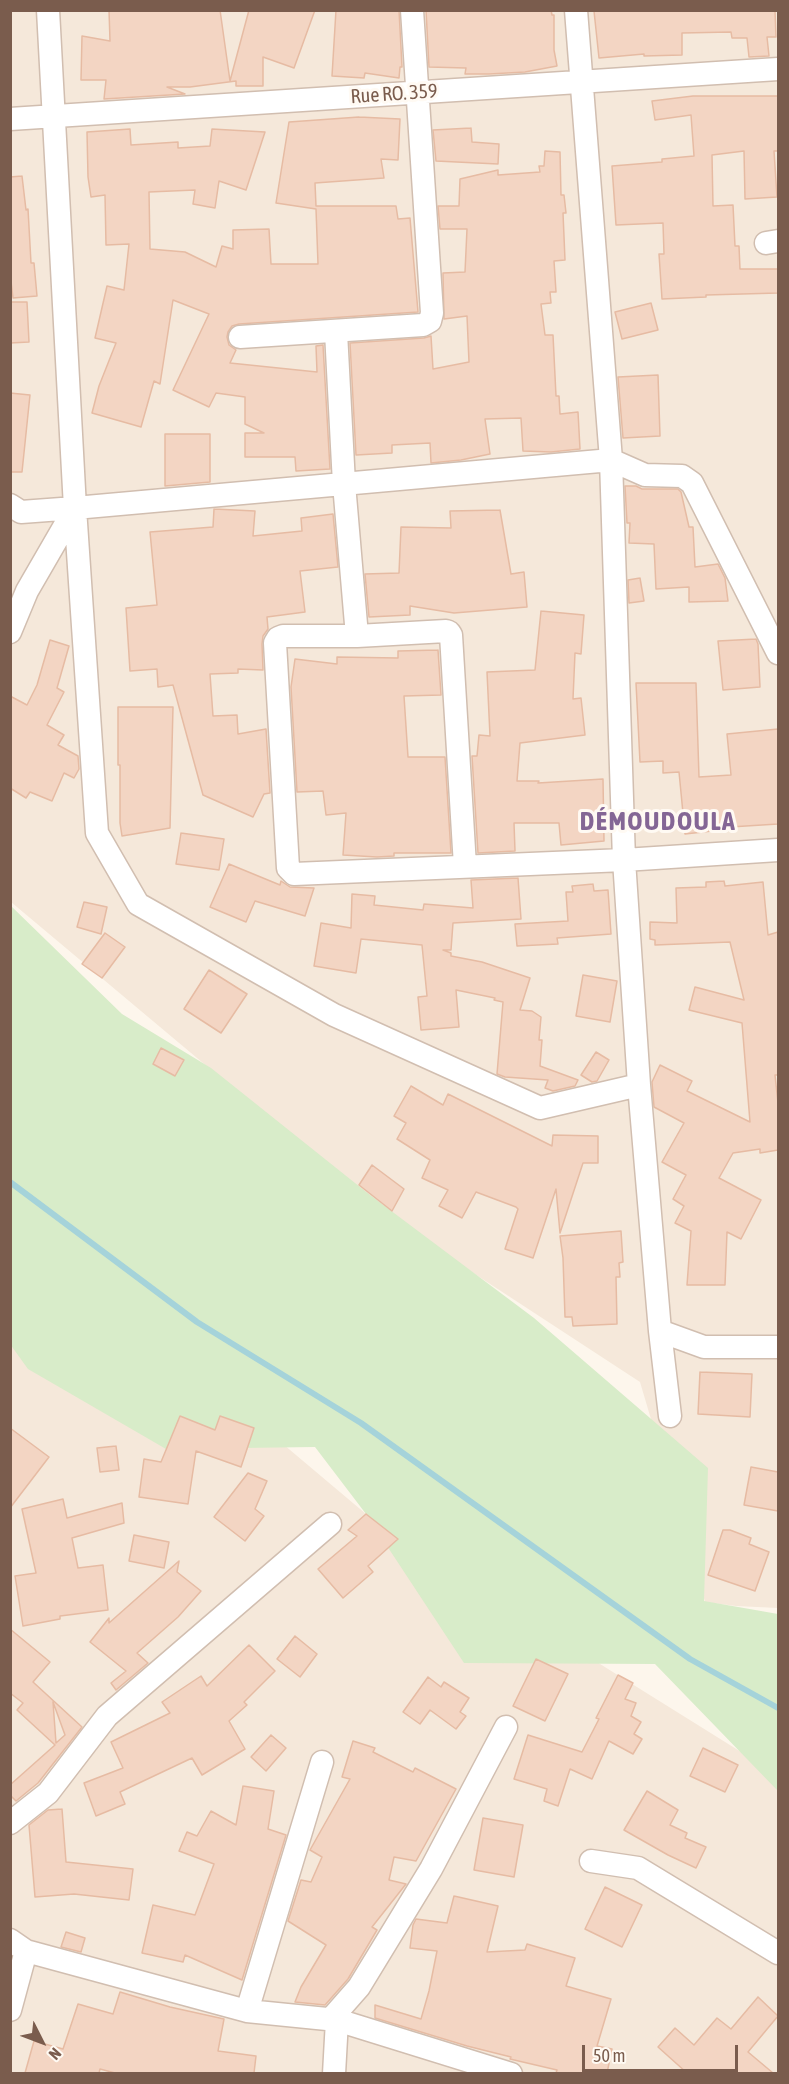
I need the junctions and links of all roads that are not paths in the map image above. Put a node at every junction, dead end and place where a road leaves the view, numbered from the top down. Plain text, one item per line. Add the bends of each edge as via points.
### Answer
1 (48, 10) edge
2 (412, 10) edge
3 (576, 10) edge
4 (778, 69) edge
5 (580, 81) junction
6 (416, 93) junction
7 (53, 116) junction
8 (10, 119) edge
9 (336, 332) junction
10 (240, 337) dead end
11 (611, 460) junction
12 (344, 484) junction
13 (10, 505) edge
14 (75, 508) junction
15 (10, 632) edge
16 (357, 636) junction
17 (778, 653) edge
18 (778, 850) edge
19 (624, 860) junction
20 (465, 866) junction
21 (639, 1085) junction
22 (660, 1331) junction
23 (778, 1347) edge
24 (669, 1416) dead end
25 (330, 1524) dead end
26 (506, 1727) dead end
27 (322, 1762) dead end
28 (10, 1823) edge
29 (591, 1861) dead end
30 (18, 1946) edge
31 (778, 1953) edge
32 (10, 2010) edge
33 (248, 2011) junction
34 (334, 2020) junction
35 (334, 2073) edge
36 (511, 2073) edge

1 - 7 street
2 - 6 street
3 - 5 street
4 - 5 street, Rue RO. 359
5 - 6 street, Rue RO. 359
5 - 11 street
6 - 7 street, Rue RO. 359
6 - 9 street via 432,313 423,325
7 - 8 street, Rue RO. 359
7 - 14 street
9 - 10 street
9 - 12 street
11 - 12 street
11 - 17 street via 645,475 682,476 692,483
11 - 19 street
12 - 14 street
12 - 16 street
13 - 14 street via 21,512
14 - 15 street via 27,591
14 - 21 street via 97,833 138,904 334,1015 540,1108
16 - 20 street via 446,631 451,635
16 - 20 street via 283,636 274,643 288,868 294,874
18 - 19 street
19 - 20 street
19 - 21 street
21 - 22 street
22 - 23 street via 704,1347
22 - 24 street
25 - 28 street via 107,1716 48,1793
26 - 34 street via 431,1869 359,1987
27 - 33 street
29 - 31 street via 638,1868
30 - 32 street
30 - 33 street
33 - 34 street
34 - 35 street
34 - 36 street

